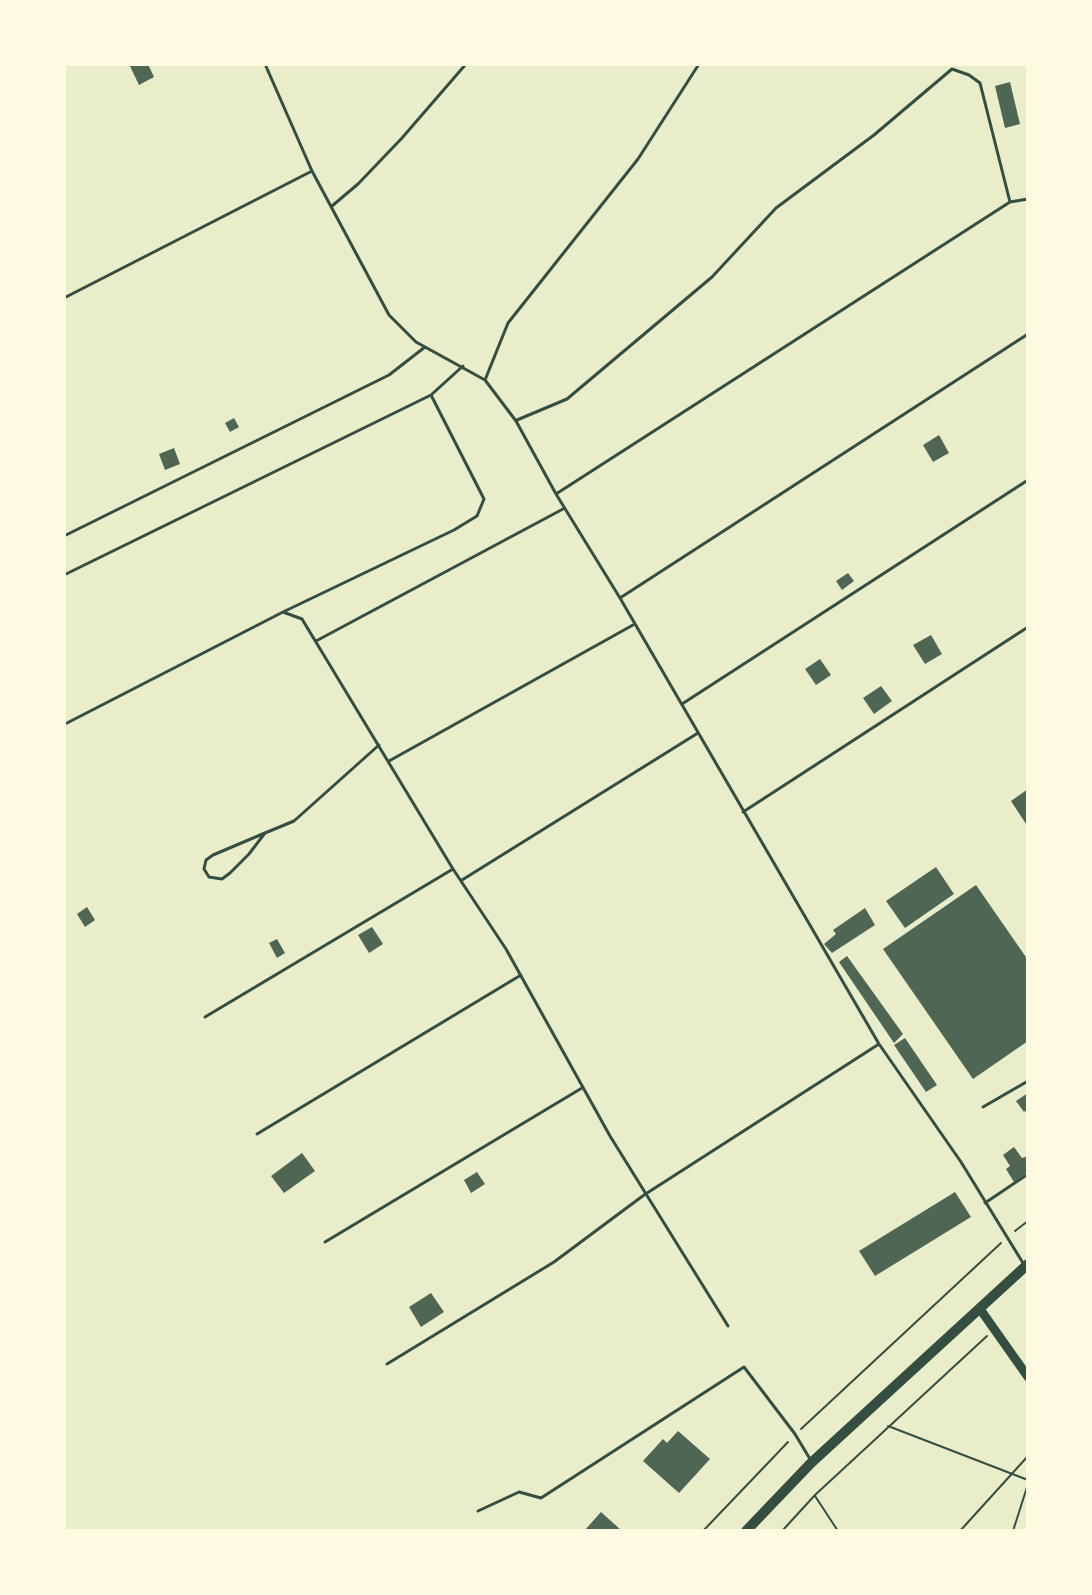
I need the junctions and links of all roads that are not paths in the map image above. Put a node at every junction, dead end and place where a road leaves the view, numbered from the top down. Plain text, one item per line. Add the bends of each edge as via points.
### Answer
1 (265, 64) edge
2 (466, 64) edge
3 (699, 64) edge
4 (312, 171) junction
5 (1028, 199) edge
6 (1010, 202) junction
7 (332, 206) junction
8 (64, 298) edge
9 (1028, 334) edge
10 (425, 347) junction
11 (463, 366) junction
12 (485, 380) junction
13 (431, 395) junction
14 (516, 421) junction
15 (1028, 480) edge
16 (556, 494) junction
17 (564, 508) junction
18 (64, 536) edge
19 (64, 575) edge
20 (620, 598) junction
21 (283, 612) junction
22 (633, 625) junction
23 (1028, 627) edge
24 (316, 641) junction
25 (681, 704) junction
26 (67, 723) dead end
27 (698, 733) junction
28 (379, 745) junction
29 (389, 761) junction
30 (742, 812) junction
31 (265, 833) junction
32 (453, 869) junction
33 (462, 880) junction
34 (521, 975) junction
35 (205, 1017) dead end
36 (879, 1044) junction
37 (1028, 1081) edge
38 (583, 1087) junction
39 (983, 1107) dead end
40 (257, 1134) dead end
41 (1028, 1174) edge
42 (644, 1195) junction
43 (985, 1203) junction
44 (325, 1242) dead end
45 (1027, 1265) edge
46 (980, 1309) junction
47 (728, 1326) dead end
48 (387, 1364) dead end
49 (1028, 1377) edge
50 (811, 1463) junction
51 (478, 1511) dead end
52 (746, 1531) edge

1 - 4 lane
2 - 7 lane via 402,138
3 - 12 lane via 638,159 508,323
4 - 7 lane
4 - 8 lane
5 - 6 lane
6 - 14 lane via 980,83 952,69 776,208 712,277 567,399
6 - 16 lane
7 - 10 lane via 389,315
9 - 20 lane
10 - 11 lane
10 - 18 lane via 389,375
11 - 12 lane
11 - 13 lane
12 - 14 lane
13 - 19 lane
13 - 21 lane via 484,499 477,516
14 - 16 lane
15 - 25 lane
16 - 17 lane
17 - 20 lane
17 - 24 lane
20 - 22 lane
21 - 24 lane via 302,619
21 - 26 lane
22 - 25 lane
22 - 29 lane
23 - 30 lane
24 - 28 lane
25 - 27 lane
27 - 30 lane
27 - 33 lane
28 - 29 lane
28 - 31 lane via 294,821
29 - 32 lane
30 - 36 lane
31 - 31 lane via 206,860 209,877 222,879 230,873
32 - 33 lane
32 - 35 lane
33 - 34 lane
34 - 38 lane
34 - 40 lane
36 - 42 lane
36 - 43 lane
37 - 39 lane
38 - 42 lane
38 - 44 lane
41 - 43 lane
42 - 47 lane
42 - 48 lane via 554,1262
43 - 45 lane
45 - 46 main road
46 - 49 main road
46 - 50 main road
50 - 51 lane via 744,1367 541,1498 519,1492
50 - 52 main road

